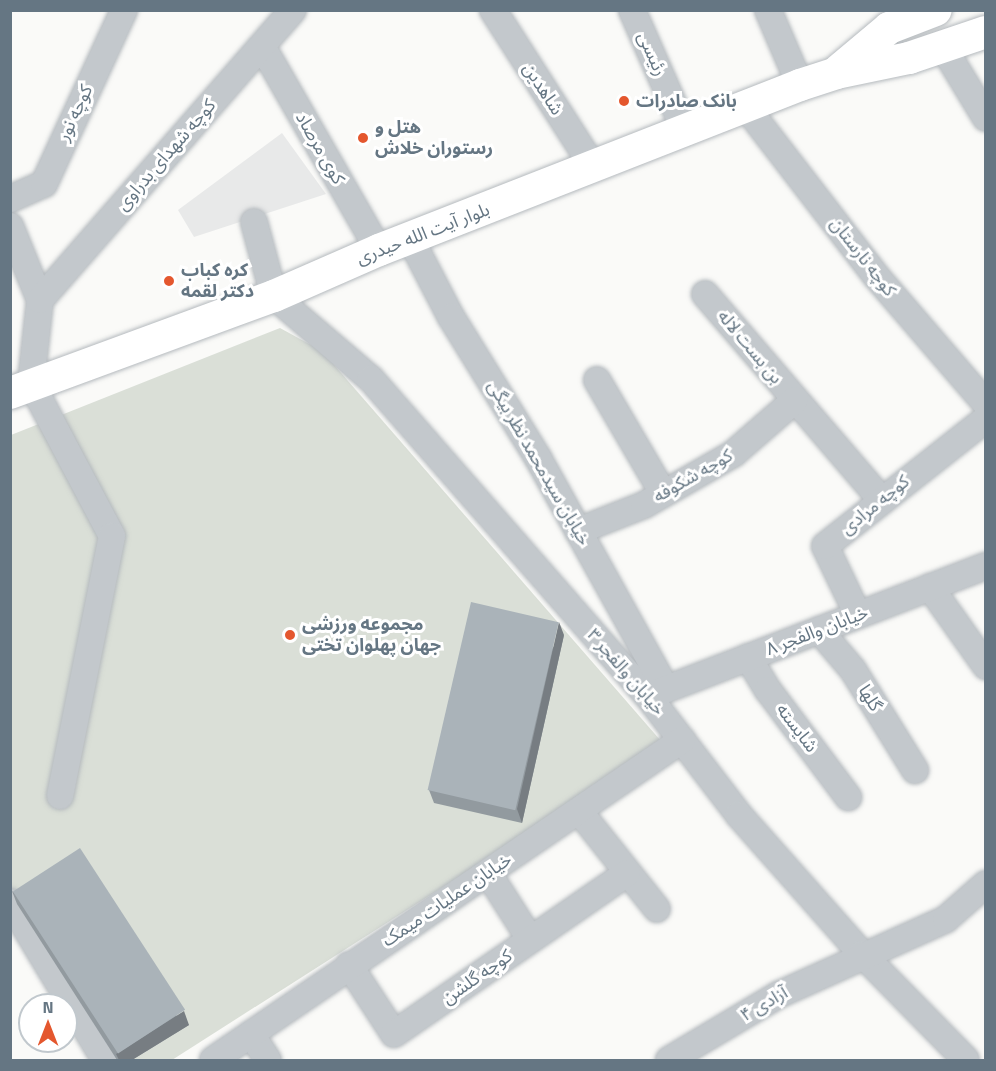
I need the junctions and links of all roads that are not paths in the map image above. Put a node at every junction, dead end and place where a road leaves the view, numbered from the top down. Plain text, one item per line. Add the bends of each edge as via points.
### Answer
1 (124, 10) edge
2 (293, 10) edge
3 (493, 10) edge
4 (632, 10) edge
5 (768, 10) edge
6 (936, 10) edge
7 (884, 19) edge
8 (986, 32) edge
9 (262, 46) junction
10 (943, 47) junction
11 (836, 73) junction
12 (800, 85) junction
13 (746, 107) junction
14 (986, 118) edge
15 (685, 131) junction
16 (594, 168) junction
17 (10, 199) edge
18 (254, 222) dead end
19 (10, 226) edge
20 (410, 238) junction
21 (378, 250) junction
22 (705, 294) dead end
23 (274, 296) junction
24 (40, 300) junction
25 (597, 380) dead end
26 (21, 388) edge
27 (795, 400) junction
28 (986, 404) edge
29 (986, 419) edge
30 (663, 493) junction
31 (881, 499) junction
32 (578, 531) junction
33 (986, 566) edge
34 (930, 587) junction
35 (858, 615) junction
36 (819, 630) junction
37 (748, 657) junction
38 (986, 666) edge
39 (657, 692) junction
40 (682, 740) junction
41 (915, 770) dead end
42 (60, 796) dead end
43 (848, 797) dead end
44 (579, 811) junction
45 (488, 873) junction
46 (627, 873) junction
47 (986, 884) edge
48 (10, 902) edge
49 (657, 909) dead end
50 (530, 939) junction
51 (862, 954) junction
52 (349, 965) junction
53 (251, 1034) junction
54 (105, 1060) edge
55 (213, 1060) edge
56 (268, 1060) edge
57 (669, 1060) edge
58 (966, 1060) edge

1 - 17 street, کوچه نور via 44,184
2 - 9 street, کوچه شهدای بدراوی
3 - 16 street, شاهدین
4 - 15 street, رئیسی
5 - 12 street
6 - 7 main road, بلوار آیت الله حیدری
7 - 11 main road, بلوار آیت الله حیدری
8 - 10 main road, بلوار آیت الله حیدری
9 - 21 street, کوی مرصاد
9 - 24 street, کوچه شهدای بدراوی
10 - 11 main road, بلوار آیت الله حیدری
10 - 14 street
11 - 12 main road, بلوار آیت الله حیدری
12 - 13 main road, بلوار آیت الله حیدری
13 - 15 main road, بلوار آیت الله حیدری
13 - 28 street, کوچه نارستان via 876,276
15 - 16 main road, بلوار آیت الله حیدری
16 - 20 main road, بلوار آیت الله حیدری
18 - 23 street
19 - 24 street
20 - 21 main road, بلوار آیت الله حیدری
20 - 32 street, خیابان سیدمحمد نظر بیگی via 451,317
21 - 23 main road, بلوار آیت الله حیدری
22 - 27 street, بن بست لاله
23 - 26 main road, بلوار آیت الله حیدری
23 - 39 street, خیابان والفجر ۳ via 371,379
24 - 26 street
25 - 30 street
26 - 42 street via 112,536
27 - 30 street, کوچه شکوفه via 745,446
27 - 31 street, بن بست لاله
29 - 31 street, کوچه مرادی
30 - 32 street, کوچه شکوفه
31 - 35 street, کوچه مرادی via 825,546
32 - 39 street, خیابان سیدمحمد نظر بیگی
33 - 34 street, خیابان والفجر ۸
34 - 35 street, خیابان والفجر ۸
34 - 38 street
35 - 36 street, خیابان والفجر ۸
36 - 37 street, خیابان والفجر ۸
36 - 41 street, گلها via 852,670
37 - 39 street, خیابان والفجر ۸
37 - 43 street, شایسته
39 - 40 street, خیابان والفجر ۳
40 - 44 street, خیابان عملیات میمک
40 - 51 street, خیابان والفجر ۳ via 739,815
44 - 45 street, خیابان عملیات میمک
44 - 46 street
45 - 50 street
45 - 52 street, خیابان عملیات میمک
46 - 49 street
46 - 50 street, کوچه گلشن
47 - 51 street, آزادی ۴ via 946,919 890,947
48 - 54 street
50 - 52 street, کوچه گلشن via 394,1034
51 - 57 street, آزادی ۴ via 778,995
51 - 58 street, خیابان والفجر ۳
52 - 53 street, خیابان عملیات میمک
53 - 55 street, خیابان عملیات میمک
53 - 56 street

